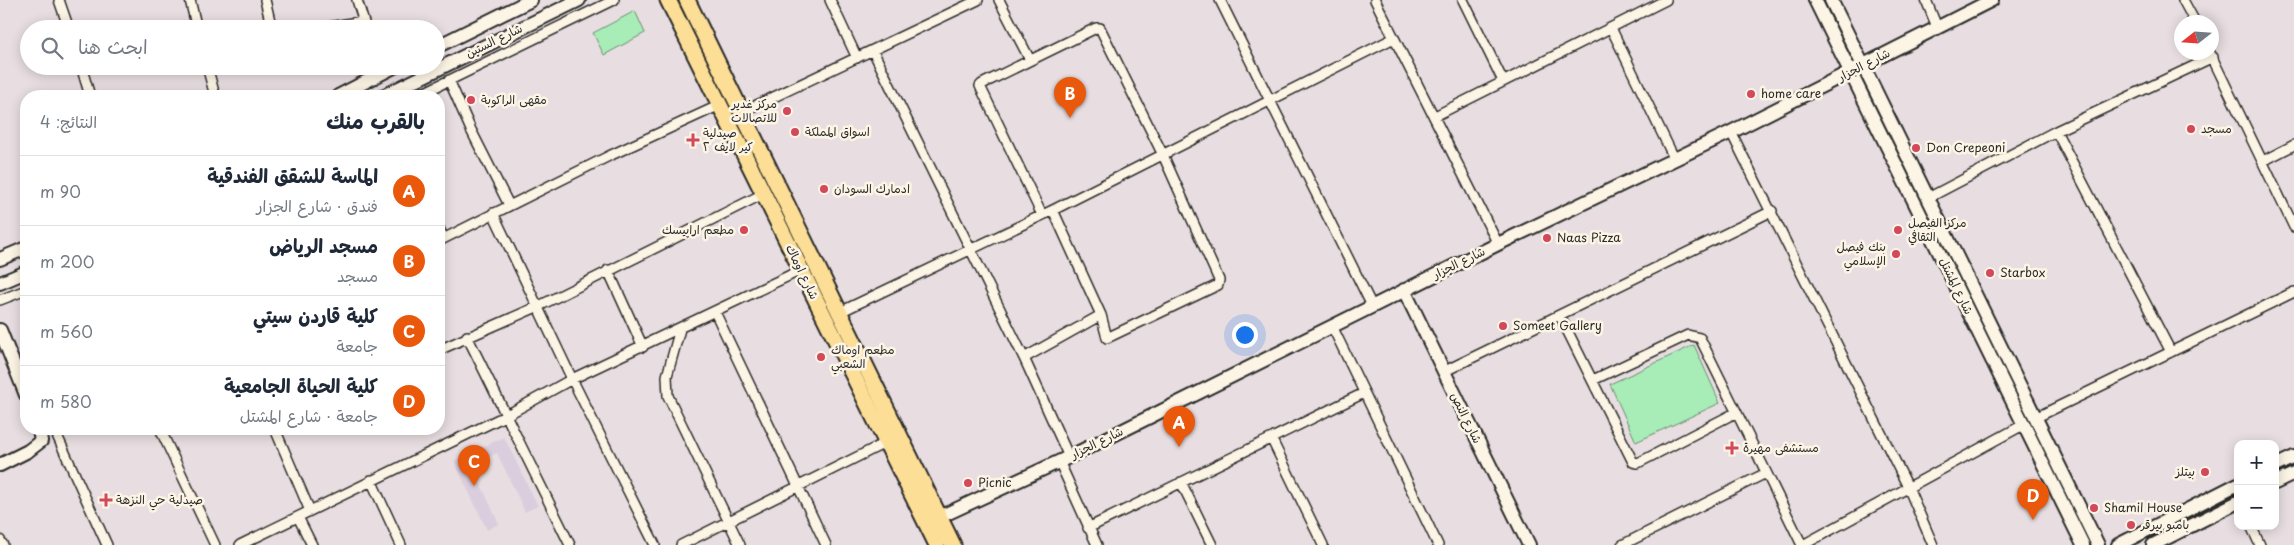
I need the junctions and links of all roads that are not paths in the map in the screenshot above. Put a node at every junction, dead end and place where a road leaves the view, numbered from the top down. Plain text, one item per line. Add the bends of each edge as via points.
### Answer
1 (60, 0) edge
2 (190, 0) edge
3 (265, 0) edge
4 (357, 0) edge
5 (531, 0) edge
6 (579, 0) edge
7 (614, 0) edge
8 (659, 0) edge
9 (831, 0) edge
10 (978, 0) edge
11 (999, 0) edge
12 (1220, 0) edge
13 (1375, 0) edge
14 (1463, 0) edge
15 (1666, 0) edge
16 (1815, 0) edge
17 (1831, 0) edge
18 (1926, 0) edge
19 (1992, 0) edge
20 (2187, 1) edge
21 (690, 3) edge
22 (671, 5) edge
23 (514, 8) junction
24 (2192, 15) edge
25 (66, 20) edge
26 (195, 20) edge
27 (270, 20) edge
28 (363, 20) edge
29 (526, 26) junction
30 (1938, 26) junction
31 (1611, 28) junction
32 (1394, 38) junction
33 (445, 42) edge
34 (874, 51) junction
35 (858, 58) junction
36 (1030, 60) junction
37 (2201, 60) edge
38 (2213, 60) edge
39 (445, 66) edge
40 (1863, 66) junction
41 (1850, 72) junction
42 (84, 75) edge
43 (208, 75) edge
44 (371, 75) edge
45 (427, 75) edge
46 (449, 80) junction
47 (1503, 81) junction
48 (88, 90) edge
49 (212, 90) edge
50 (347, 90) edge
51 (396, 90) edge
52 (429, 90) edge
53 (1270, 101) junction
54 (720, 105) junction
55 (740, 113) junction
56 (1434, 116) junction
57 (2056, 131) junction
58 (1731, 132) junction
59 (2294, 145) edge
60 (1163, 155) junction
61 (1674, 158) junction
62 (2262, 161) junction
63 (763, 194) junction
64 (1928, 198) junction
65 (510, 204) junction
66 (1053, 210) junction
67 (1772, 211) junction
68 (493, 213) junction
69 (1042, 215) junction
70 (2294, 227) edge
71 (445, 237) edge
72 (1498, 244) junction
73 (970, 250) junction
74 (20, 251) edge
75 (0, 260) edge
76 (608, 270) junction
77 (801, 270) junction
78 (20, 275) edge
79 (0, 284) edge
80 (1404, 290) junction
81 (20, 292) edge
82 (2294, 292) edge
83 (0, 300) edge
84 (538, 306) junction
85 (1372, 306) junction
86 (714, 312) junction
87 (838, 313) junction
88 (1101, 315) junction
89 (1560, 316) junction
90 (1332, 326) junction
91 (680, 329) junction
92 (0, 330) edge
93 (468, 336) junction
94 (445, 347) edge
95 (643, 347) junction
96 (2171, 352) junction
97 (1024, 358) junction
98 (1443, 372) junction
99 (572, 379) junction
100 (20, 380) edge
101 (1593, 380) junction
102 (1364, 393) junction
103 (1735, 413) junction
104 (505, 416) junction
105 (2035, 418) junction
106 (2023, 425) junction
107 (40, 435) edge
108 (59, 435) edge
109 (163, 435) edge
110 (277, 435) edge
111 (1272, 440) junction
112 (886, 442) junction
113 (2294, 457) edge
114 (1064, 459) junction
115 (2279, 464) edge
116 (0, 465) edge
117 (1766, 473) junction
118 (2294, 474) edge
119 (371, 480) junction
120 (2279, 481) edge
121 (1181, 482) junction
122 (2236, 485) edge
123 (1908, 487) junction
124 (797, 488) junction
125 (2234, 504) edge
126 (310, 510) junction
127 (298, 517) junction
128 (933, 520) junction
129 (728, 523) junction
130 (1088, 528) junction
131 (2253, 530) edge
132 (0, 540) edge
133 (2136, 541) edge
134 (2, 545) edge
135 (107, 545) edge
136 (215, 545) edge
137 (240, 545) edge
138 (312, 545) edge
139 (400, 545) edge
140 (570, 545) edge
141 (655, 545) edge
142 (681, 545) edge
143 (740, 545) edge
144 (826, 545) edge
145 (936, 545) edge
146 (953, 545) edge
147 (1097, 545) edge
148 (1212, 545) edge
149 (1323, 545) edge
150 (1438, 545) edge
151 (1529, 545) edge
152 (1622, 545) edge
153 (1802, 545) edge
154 (1933, 545) edge
155 (2083, 545) edge
156 (2098, 545) edge
157 (2118, 545) edge
158 (2153, 545) edge
159 (2260, 545) edge

1 - 25 street
2 - 26 street
3 - 27 street
4 - 28 street
5 - 23 street, شارع الستين
6 - 29 street, شارع الستين
7 - 46 street
8 - 22 street
9 - 35 street
10 - 34 street
11 - 36 street
12 - 53 street
13 - 32 street
14 - 47 street
15 - 31 street
16 - 41 street, شارع المشتل
17 - 40 street, شارع المشتل
18 - 30 street
19 - 30 street, شارع الجزار
20 - 24 street
21 - 55 main road, شارع اوماك
22 - 54 main road, شارع اوماك
23 - 29 street
23 - 33 street, شارع الستين
29 - 39 street, شارع الستين
30 - 40 street, شارع الجزار
31 - 47 street
31 - 61 street
32 - 53 street
32 - 56 street
34 - 35 street
34 - 73 street
35 - 55 street
36 - 60 street via 1100,28
36 - 69 street via 982,84 980,90
37 - 57 street
38 - 62 street
40 - 41 street, شارع الجزار
40 - 64 street, شارع المشتل
41 - 58 street, شارع الجزار
41 - 106 street, شارع المشتل
42 - 48 street
43 - 49 street
44 - 50 street
45 - 51 street, شارع الستين
46 - 52 street
46 - 65 street
47 - 56 street
53 - 60 street
53 - 85 street
54 - 63 main road, شارع اوماك
54 - 65 street
55 - 87 main road, شارع اوماك
56 - 72 street
57 - 64 street
57 - 96 street
58 - 61 street, شارع الجزار
58 - 67 street
59 - 62 street
60 - 66 street
60 - 88 street via 1219,280 1218,285 1107,338
61 - 72 street, شارع الجزار
62 - 70 street
63 - 76 street
63 - 77 main road, شارع اوماك
64 - 105 street, شارع المشتل
65 - 68 street
66 - 69 street
66 - 88 street
67 - 89 street
67 - 123 street
68 - 71 street
68 - 84 street
69 - 73 street
72 - 80 street, شارع الجزار
73 - 87 street
73 - 97 street
74 - 75 street
76 - 84 street
76 - 95 street
77 - 86 street
77 - 112 main road, شارع اوماك
78 - 79 street
80 - 85 street, شارع الجزار
80 - 98 street, شارع النص
81 - 83 street
82 - 96 street
84 - 93 street
84 - 99 street
85 - 90 street, شارع الجزار
86 - 91 street
86 - 124 street
87 - 128 main road, شارع اوماك
88 - 97 street
89 - 98 street
89 - 101 street
90 - 102 street
90 - 114 street, شارع الجزار
91 - 95 street
91 - 129 street via 667,376 668,396
92 - 100 street
93 - 94 street
93 - 104 street
95 - 99 street
96 - 105 street
97 - 114 street
98 - 151 street, شارع النص
99 - 104 street
99 - 141 street
101 - 103 street via 1694,335 1700,338
101 - 103 street via 1633,462 1638,463
102 - 111 street
102 - 150 street
103 - 117 street
104 - 119 street
104 - 140 street
105 - 156 street, شارع المشتل
106 - 123 street
106 - 155 street, شارع المشتل
107 - 116 street via 28,451
108 - 135 street
109 - 136 street
110 - 126 street
111 - 121 street
111 - 149 street
112 - 124 street
112 - 128 main road, شارع اوماك
113 - 115 street
114 - 128 street, شارع الجزار
114 - 130 street
117 - 152 street
117 - 153 street
118 - 120 street
119 - 126 street
119 - 139 street
121 - 130 street
121 - 148 street
122 - 133 street
123 - 153 street
123 - 154 street
124 - 129 street
124 - 144 street
125 - 158 street
126 - 127 street
127 - 137 street
127 - 138 street
128 - 145 main road, شارع اوماك
128 - 146 main road, شارع اوماك
129 - 142 street
129 - 143 street
130 - 147 street
131 - 159 street
132 - 134 street
133 - 157 street

